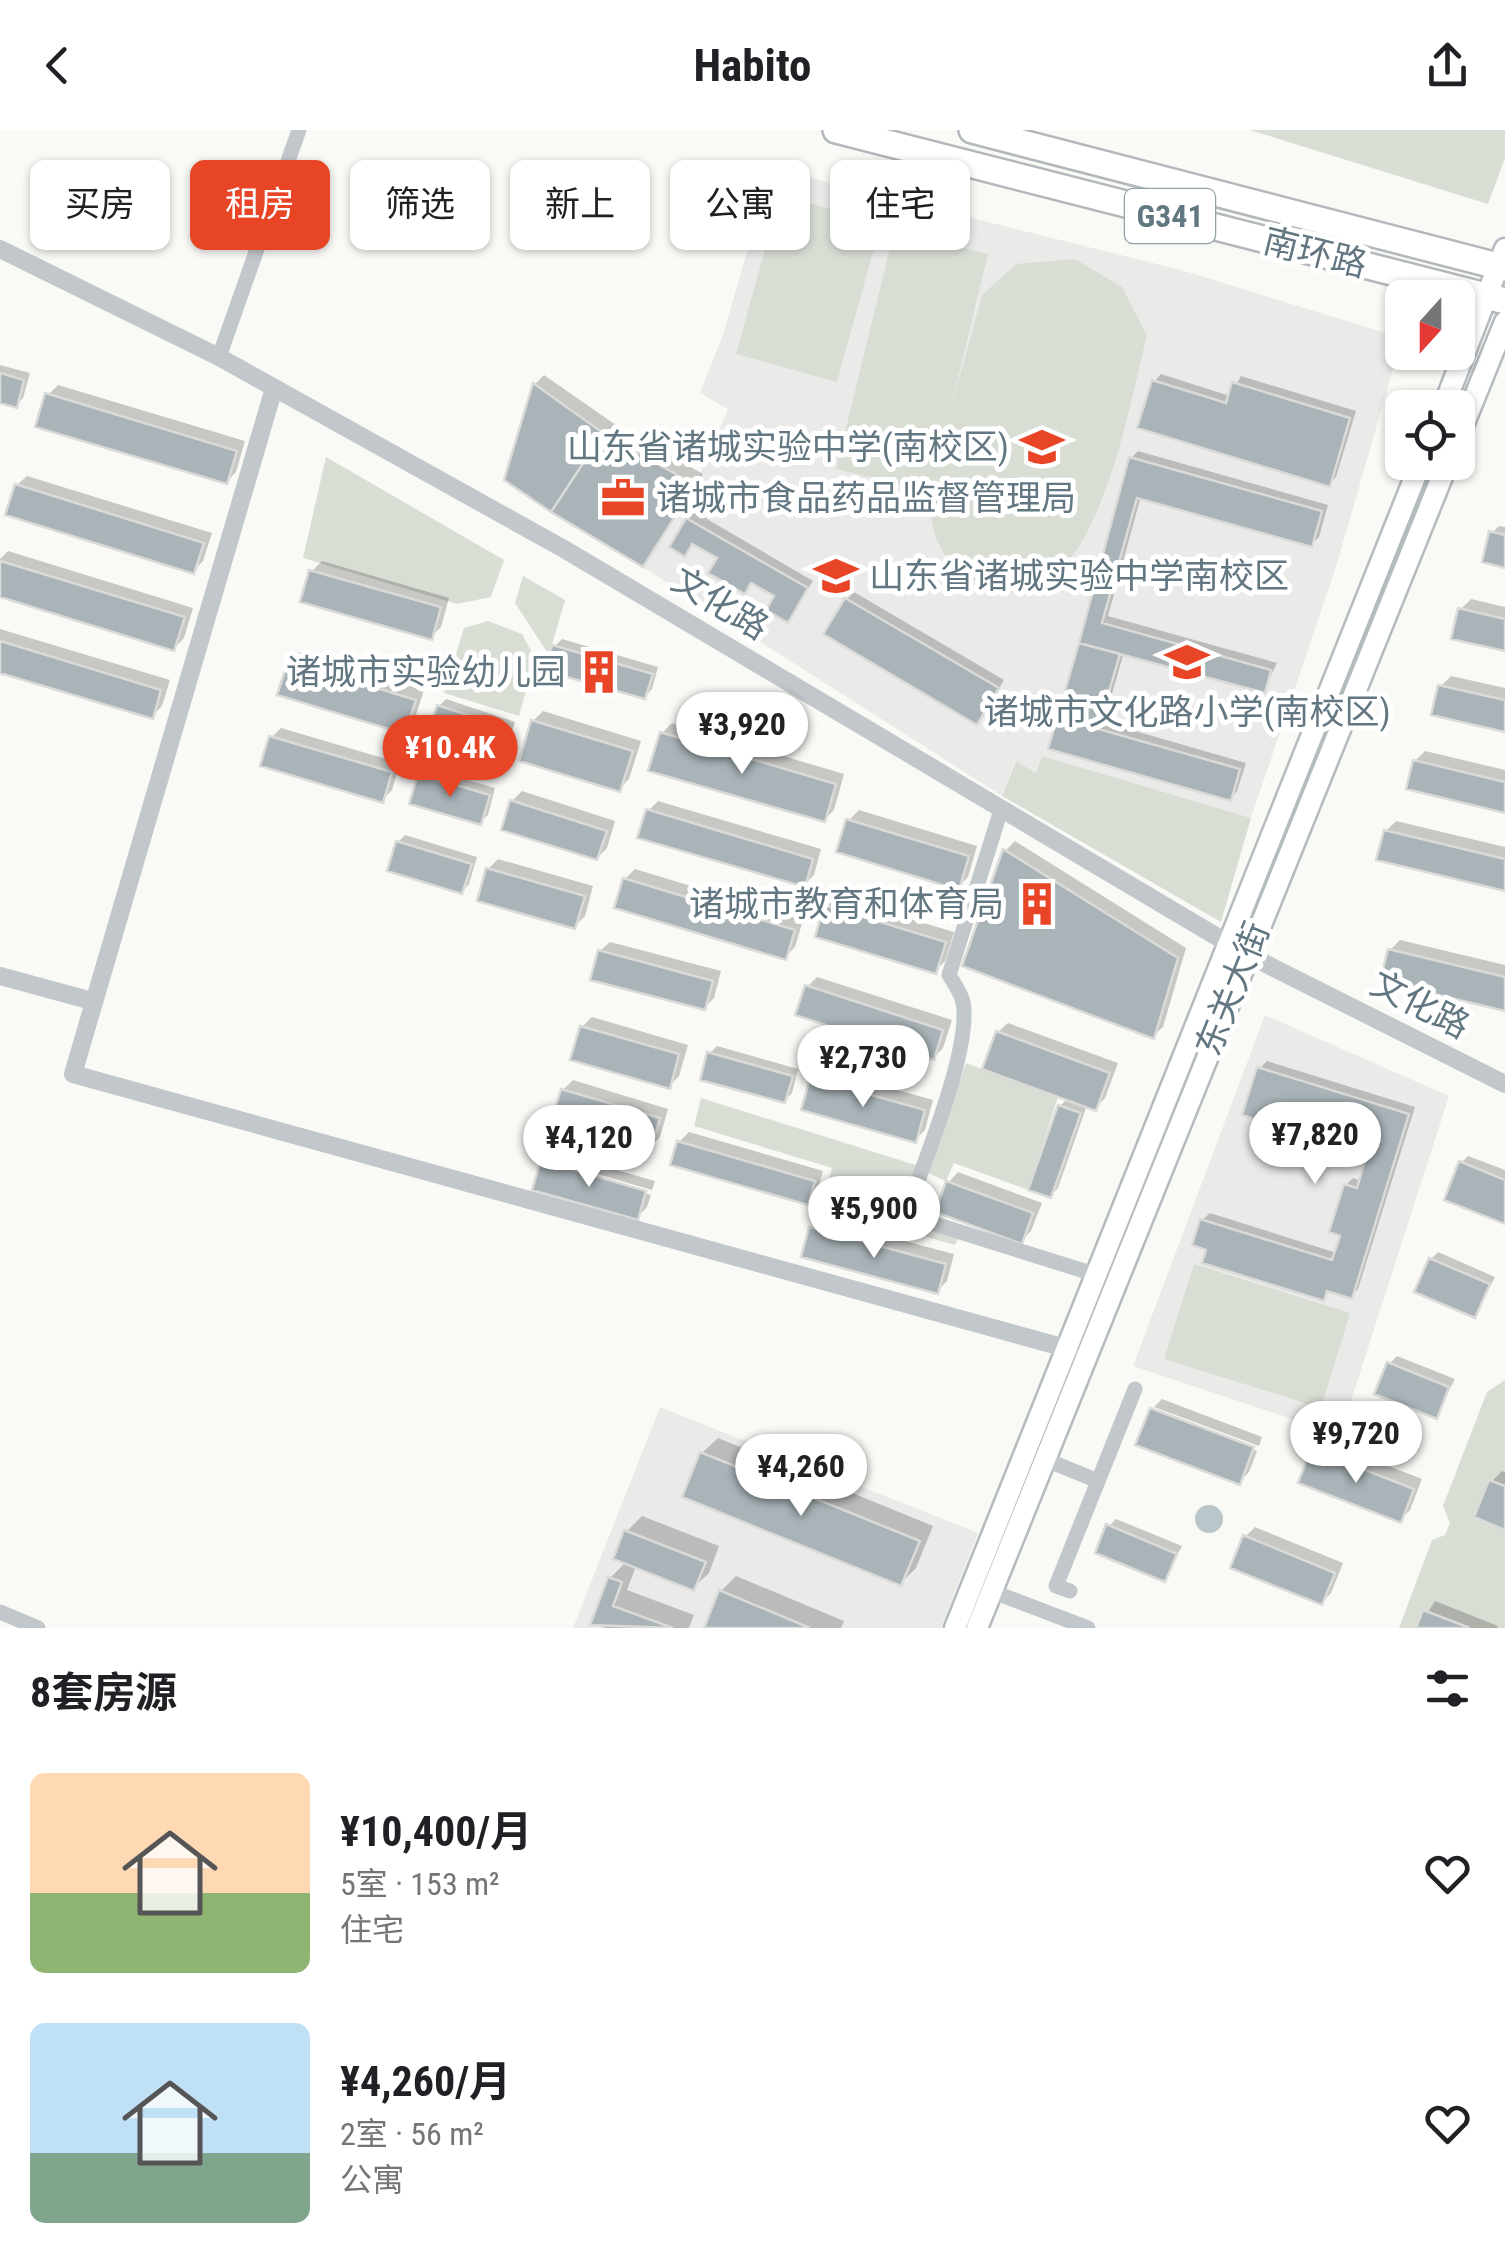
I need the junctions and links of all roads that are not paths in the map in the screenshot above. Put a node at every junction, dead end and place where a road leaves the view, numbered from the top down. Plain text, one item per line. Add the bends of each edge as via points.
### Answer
1 (298, 130) edge
2 (836, 130) edge
3 (972, 130) edge
4 (0, 249) edge
5 (1503, 261) edge
6 (1496, 300) edge
7 (1505, 322) edge
8 (220, 357) junction
9 (274, 388) junction
10 (1453, 390) edge
11 (1475, 396) edge
12 (1414, 480) edge
13 (1440, 480) edge
14 (1001, 810) junction
15 (1238, 948) junction
16 (0, 976) edge
17 (92, 1001) junction
18 (1505, 1084) edge
19 (1096, 1275) junction
20 (1068, 1349) junction
21 (1135, 1389) dead end
22 (1044, 1459) junction
23 (1098, 1481) junction
24 (991, 1591) junction
25 (1070, 1591) dead end
26 (0, 1612) edge
27 (38, 1628) edge
28 (955, 1628) edge
29 (977, 1628) edge
30 (1088, 1628) edge

1 - 8 street
2 - 6 highway, 南环路 / G341
3 - 5 highway, 南环路 / G341
4 - 8 street, 文化路
5 - 6 main road
6 - 10 main road
7 - 11 main road
8 - 9 street, 文化路
9 - 14 street, 文化路 via 564,549
9 - 17 street
12 - 15 main road, 东关大街
13 - 15 main road, 东关大街
14 - 15 street, 文化路
14 - 19 street via 948,975 963,999 964,1024 906,1215
15 - 18 street, 文化路
15 - 19 main road, 东关大街
15 - 22 main road, 东关大街
16 - 17 street
17 - 20 street via 72,1074
19 - 20 main road, 东关大街
20 - 28 main road, 东关大街
21 - 23 street
22 - 23 street
22 - 24 main road, 东关大街
23 - 25 street via 1056,1586
24 - 29 main road, 东关大街
24 - 30 street
26 - 27 street

